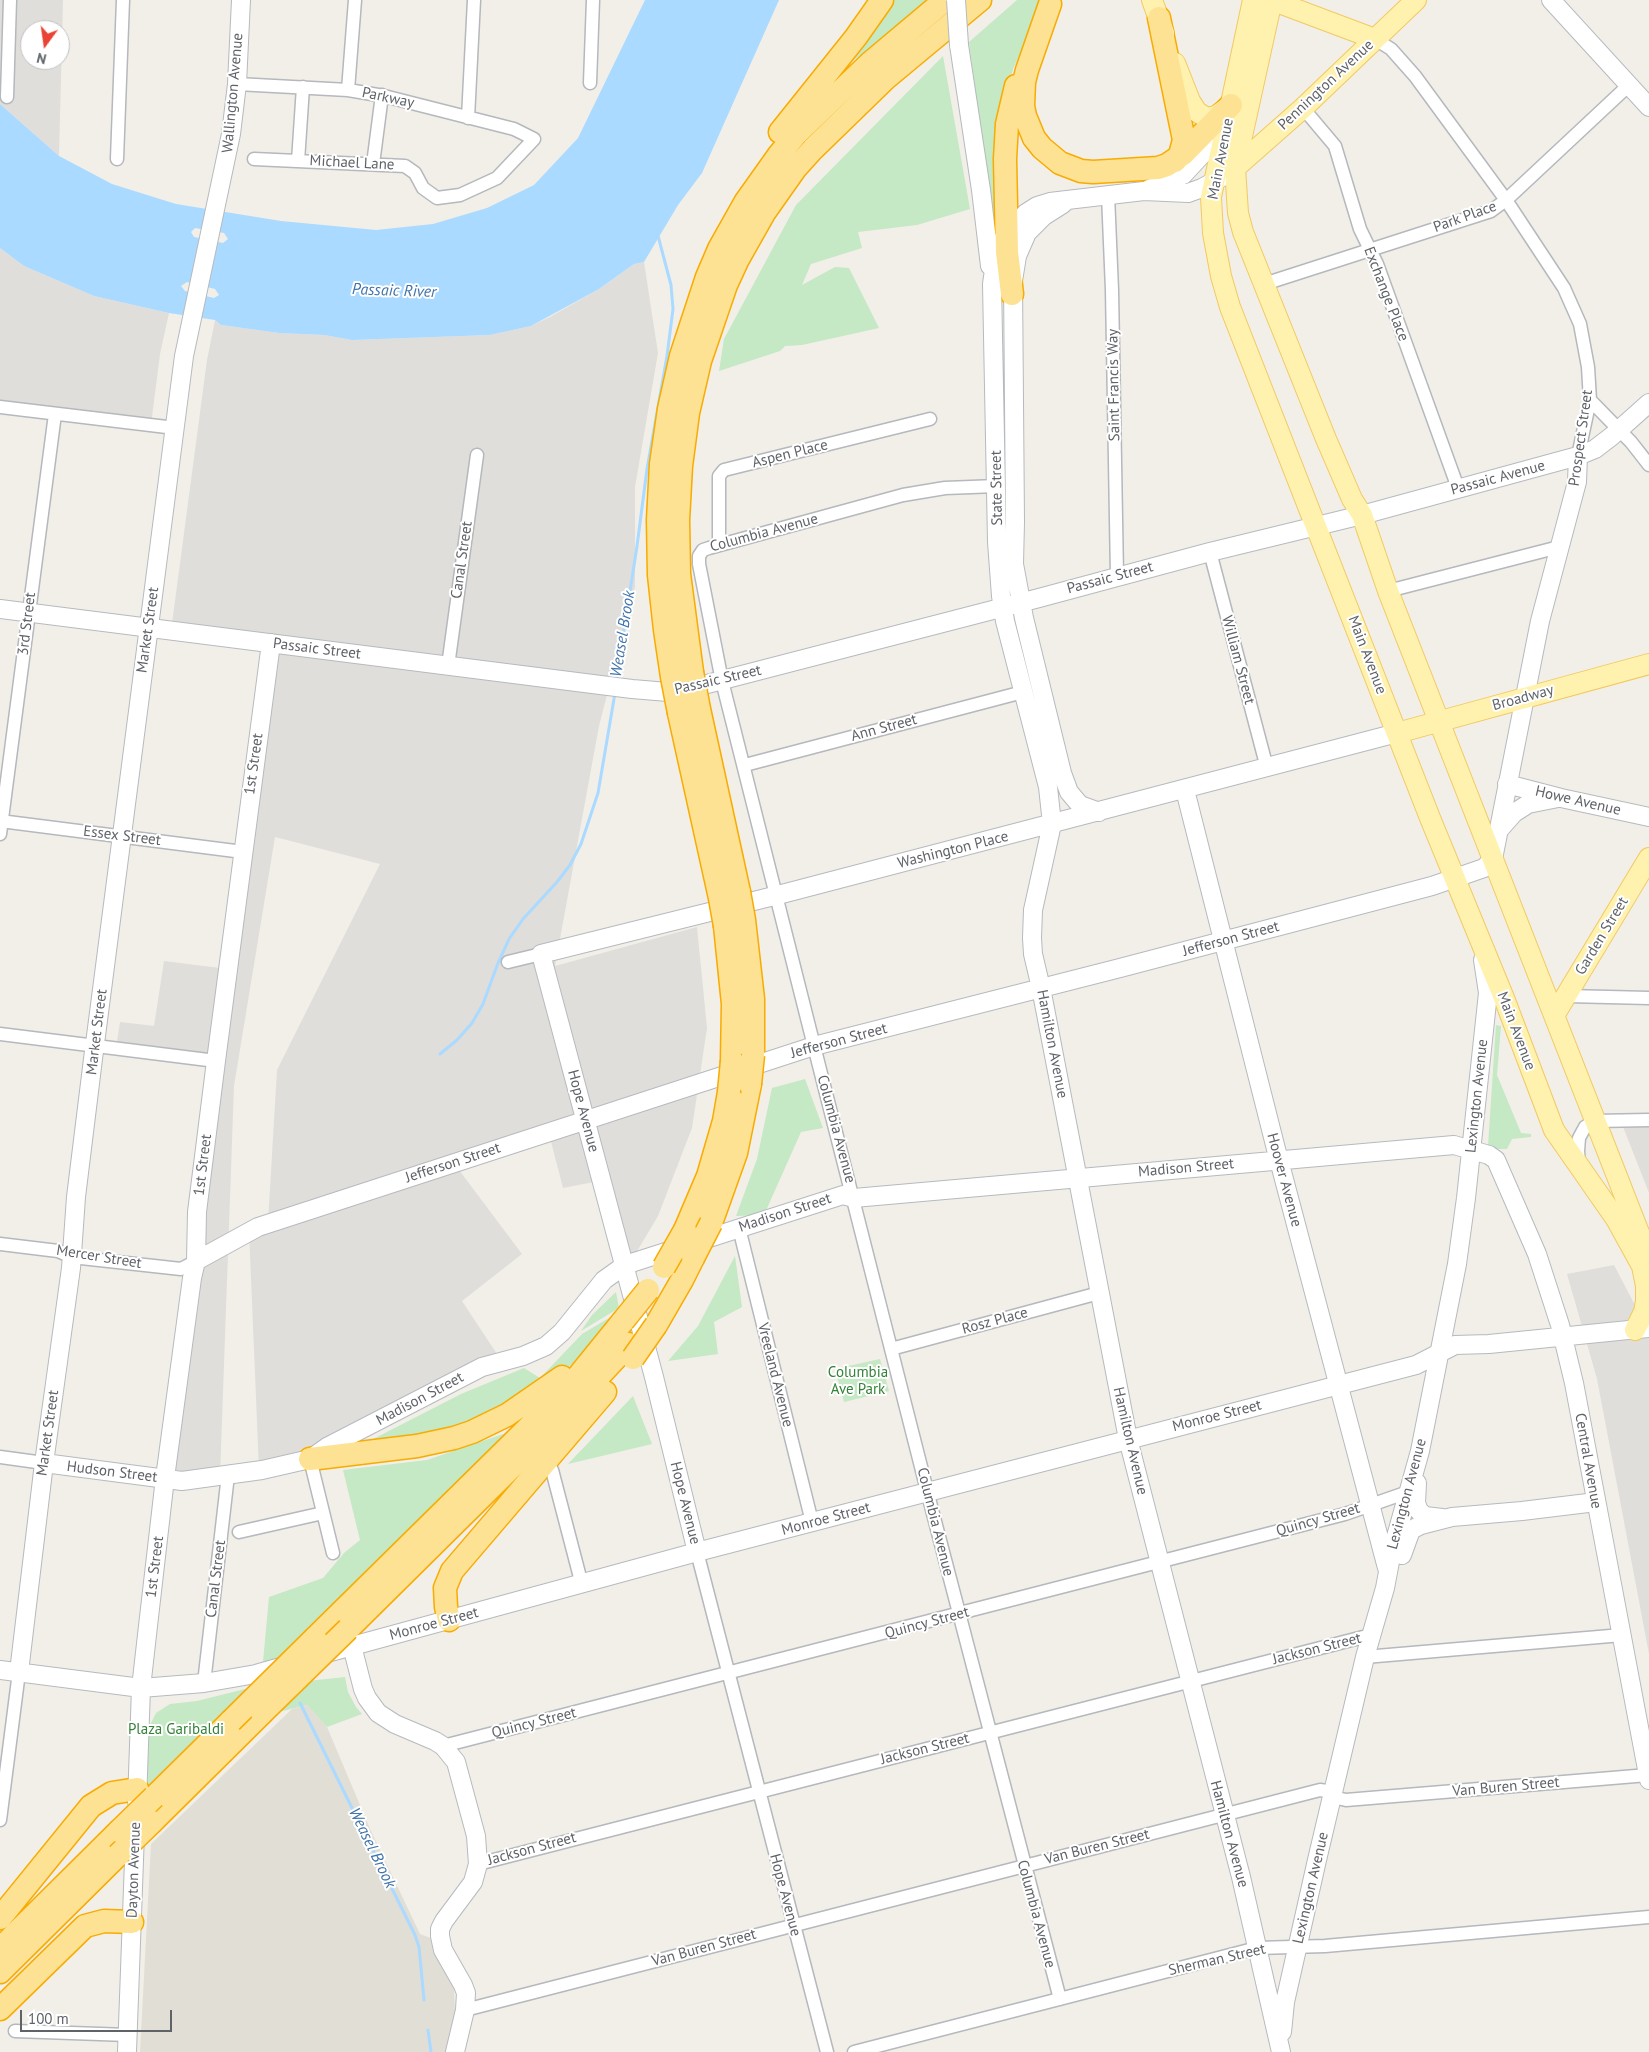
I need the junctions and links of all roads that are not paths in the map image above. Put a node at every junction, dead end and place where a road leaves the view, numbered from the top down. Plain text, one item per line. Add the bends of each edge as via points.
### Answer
1 (10, 0) edge
2 (123, 0) edge
3 (241, 0) edge
4 (355, 0) edge
5 (474, 0) edge
6 (593, 0) edge
7 (882, 0) edge
8 (945, 0) edge
9 (956, 0) edge
10 (980, 0) edge
11 (1253, 0) edge
12 (1272, 0) edge
13 (1416, 0) edge
14 (1551, 0) edge
15 (1051, 2) edge
16 (1155, 9) edge
17 (1376, 39) junction
18 (590, 83) dead end
19 (237, 84) junction
20 (1629, 85) junction
21 (303, 88) junction
22 (348, 90) junction
23 (382, 95) junction
24 (7, 97) dead end
25 (1231, 104) junction
26 (1649, 107) edge
27 (1302, 108) junction
28 (468, 118) junction
29 (534, 139) joint
30 (117, 159) dead end
31 (254, 159) dead end
32 (298, 161) junction
33 (1175, 161) junction
34 (373, 164) junction
35 (1235, 168) junction
36 (1214, 182) junction
37 (1144, 191) junction
38 (1108, 195) junction
39 (1079, 198) junction
40 (1506, 200) junction
41 (1006, 233) junction
42 (208, 245) joint
43 (1369, 250) junction
44 (992, 284) junction
45 (1264, 284) junction
46 (1012, 294) junction
47 (688, 329) junction
48 (1590, 400) junction
49 (1649, 403) edge
50 (0, 407) edge
51 (55, 414) junction
52 (930, 419) dead end
53 (175, 428) junction
54 (1618, 430) junction
55 (477, 454) dead end
56 (1578, 456) junction
57 (1649, 465) edge
58 (997, 486) junction
59 (1458, 488) junction
60 (1362, 515) junction
61 (1317, 526) junction
62 (719, 545) junction
63 (1559, 547) junction
64 (1210, 552) junction
65 (1117, 576) junction
66 (1388, 591) junction
67 (1020, 602) junction
68 (1003, 607) junction
69 (0, 609) edge
70 (28, 613) junction
71 (148, 628) junction
72 (271, 643) junction
73 (1649, 664) edge
74 (448, 666) junction
75 (682, 674) junction
76 (722, 680) junction
77 (1023, 692) junction
78 (1525, 698) junction
79 (1439, 722) junction
80 (1397, 733) junction
81 (745, 765) junction
82 (1267, 768) junction
83 (1507, 784) junction
84 (1184, 790) junction
85 (1561, 798) junction
86 (1099, 812) junction
87 (1649, 817) edge
88 (1052, 824) junction
89 (1, 825) edge
90 (1499, 831) junction
91 (121, 836) junction
92 (243, 852) junction
93 (1649, 858) edge
94 (1493, 859) junction
95 (1455, 879) junction
96 (778, 895) junction
97 (1476, 930) junction
98 (1223, 941) junction
99 (541, 954) junction
100 (508, 962) dead end
101 (1042, 988) junction
102 (1567, 996) junction
103 (1649, 998) edge
104 (1555, 1014) junction
105 (0, 1034) edge
106 (95, 1046) junction
107 (814, 1046) junction
108 (743, 1058) junction
109 (216, 1061) junction
110 (586, 1120) junction
111 (1649, 1120) edge
112 (1595, 1121) junction
113 (1472, 1149) junction
114 (1489, 1155) joint
115 (1279, 1160) junction
116 (1579, 1168) junction
117 (1077, 1178) junction
118 (854, 1198) junction
119 (739, 1228) junction
120 (0, 1244) edge
121 (72, 1256) junction
122 (196, 1261) junction
123 (625, 1265) junction
124 (1647, 1267) edge
125 (1099, 1293) junction
126 (623, 1321) junction
127 (1642, 1329) edge
128 (1563, 1337) junction
129 (891, 1349) junction
130 (631, 1351) junction
131 (1439, 1354) junction
132 (1338, 1385) junction
133 (1424, 1430) junction
134 (1128, 1439) junction
135 (0, 1457) edge
136 (310, 1459) junction
137 (44, 1463) junction
138 (552, 1470) dead end
139 (228, 1475) junction
140 (165, 1478) junction
141 (927, 1492) junction
142 (1408, 1492) junction
143 (1596, 1502) junction
144 (1370, 1506) junction
145 (323, 1512) junction
146 (1452, 1517) junction
147 (812, 1522) junction
148 (239, 1532) dead end
149 (697, 1552) junction
150 (333, 1553) dead end
151 (1159, 1562) junction
152 (1388, 1570) junction
153 (582, 1585) junction
154 (1385, 1588) junction
155 (959, 1614) junction
156 (449, 1620) junction
157 (1371, 1635) junction
158 (1622, 1635) junction
159 (350, 1638) junction
160 (1366, 1657) junction
161 (0, 1670) edge
162 (19, 1672) junction
163 (728, 1674) junction
164 (1190, 1681) junction
165 (204, 1683) junction
166 (141, 1688) junction
167 (989, 1733) junction
168 (443, 1746) junction
169 (1649, 1778) edge
170 (758, 1791) junction
171 (145, 1793) junction
172 (1332, 1795) junction
173 (1224, 1814) junction
174 (0, 1820) edge
175 (478, 1864) junction
176 (1023, 1866) junction
177 (1649, 1917) edge
178 (0, 1918) edge
179 (132, 1922) junction
180 (792, 1925) junction
181 (1298, 1946) junction
182 (1257, 1948) junction
183 (0, 1949) edge
184 (0, 1972) edge
185 (1060, 1999) junction
186 (0, 2009) edge
187 (465, 2010) junction
188 (14, 2031) dead end
189 (128, 2044) edge
190 (455, 2052) edge
191 (827, 2052) edge
192 (854, 2052) edge
193 (1281, 2052) edge

1 - 24 street
2 - 30 street
3 - 19 main road, Wallington Avenue
4 - 22 street
5 - 28 street
6 - 18 street
7 - 47 highway via 786,124 737,195 712,246
8 - 47 highway via 843,87 778,156 746,201 719,250
9 - 44 main road, bridge via 959,45 982,190
10 - 75 highway via 864,97 813,149 764,212 726,285 700,361 688,413 681,466 678,520
11 - 25 main road, Main Avenue
12 - 17 main road, Prospect Street
12 - 35 main road, Main Avenue
13 - 17 main road, Pennington Avenue
14 - 20 main road
15 - 33 highway via 1032,54 1023,93 1026,122 1034,138 1065,165 1081,171 1158,168
15 - 41 highway via 1022,68 1007,124
16 - 25 main road via 1197,112 1207,118 1216,116
16 - 33 highway via 1184,140
17 - 27 main road, Pennington Avenue
17 - 40 street, Prospect Street via 1391,49 1415,76
19 - 21 street, Parkway
19 - 42 main road, Wallington Avenue via 231,134
20 - 26 main road
20 - 40 street, Park Place
21 - 22 street, Parkway
21 - 32 street
22 - 23 street, Parkway
23 - 28 street, Parkway
23 - 34 street
25 - 33 highway
25 - 36 main road, Main Avenue
25 - 37 main road, State Street via 1210,146 1184,175
27 - 35 main road, Pennington Avenue
27 - 43 street, Exchange Place via 1335,146
28 - 29 street, Parkway via 514,129
29 - 34 street, Michael Lane via 497,178 460,195 437,198 423,188 415,172 405,166
31 - 32 street, Michael Lane
32 - 34 street, Michael Lane
35 - 36 main road, State Street
35 - 45 main road, Main Avenue via 1240,218
36 - 37 main road, State Street via 1188,193
36 - 61 main road, Main Avenue via 1211,197 1213,233 1230,307
37 - 38 main road, State Street
38 - 39 main road, State Street
38 - 65 street, Saint Francis Way
39 - 41 main road, State Street via 1037,206
39 - 46 main road, State Street via 1054,208 1027,233 1017,256
40 - 43 street, Park Place via 1491,211
40 - 48 street, Prospect Street via 1564,288 1580,324
41 - 44 main road, State Street via 996,256
41 - 46 highway
42 - 53 main road, Market Street via 184,356
43 - 45 street, Park Place
43 - 59 street, Exchange Place via 1377,264
44 - 58 main road, State Street
45 - 60 main road, Main Avenue via 1326,439
46 - 67 main road, State Street via 1014,564
47 - 75 highway via 669,409 659,491 660,575 665,630
48 - 54 street
48 - 56 street, Prospect Street
49 - 54 main road, Passaic Avenue
50 - 51 street
51 - 53 street
51 - 70 street, 3rd Street
52 - 62 street, Aspen Place via 724,470 719,476
53 - 71 main road, Market Street
54 - 56 main road, Passaic Avenue via 1596,449
54 - 57 street
55 - 74 street, Canal Street
56 - 59 main road, Passaic Avenue
56 - 63 main road, Prospect Street via 1577,482
58 - 62 street, Columbia Avenue via 920,491
58 - 68 main road, State Street
59 - 60 main road, Passaic Avenue
60 - 61 main road, Passaic Street
60 - 66 main road, Main Avenue
61 - 64 main road, Passaic Street
61 - 80 main road, Main Avenue
62 - 76 street, Columbia Avenue via 703,550 699,564
63 - 66 street
63 - 78 main road, Prospect Street
64 - 65 main road, Passaic Street
64 - 82 street, William Street
65 - 67 main road, Passaic Street
66 - 79 main road, Main Avenue
67 - 68 main road, Passaic Street
67 - 86 main road, State Street via 1069,792 1080,805
68 - 76 main road, Passaic Street
68 - 77 main road, State Street
69 - 70 main road, Passaic Street
70 - 71 main road, Passaic Street
70 - 89 street, 3rd Street
71 - 72 main road, Passaic Street
71 - 91 main road, Market Street
72 - 74 main road, Passaic Street
72 - 92 main road, 1st Street
73 - 78 main road, Broadway
74 - 76 main road, Passaic Street via 668,692
75 - 108 highway, bridge via 753,999
76 - 81 street, Columbia Avenue
77 - 81 street, Ann Street
77 - 88 main road, State Street via 1048,787
78 - 79 main road, Broadway
78 - 83 main road, Prospect Street
79 - 80 main road, Broadway
79 - 94 main road, Main Avenue
80 - 82 main road, Washington Place
80 - 95 main road, Main Avenue
81 - 96 street, Columbia Avenue
82 - 84 main road, Washington Place
83 - 85 main road, Howe Avenue
83 - 90 main road, Prospect Street
84 - 86 main road, Washington Place
84 - 98 main road, Hoover Avenue
85 - 87 main road, Howe Avenue
85 - 90 main road via 1528,804 1514,813
86 - 88 main road, Washington Place
88 - 96 main road, Washington Place
88 - 101 main road, Hamilton Avenue via 1033,910 1033,954
89 - 91 street, Essex Street
90 - 94 main road, Prospect Street
91 - 92 street, Essex Street
91 - 106 main road, Market Street
92 - 109 main road, 1st Street
93 - 102 main road, Garden Street
94 - 95 main road, Jefferson Street via 1484,868
94 - 104 main road, Main Avenue
95 - 97 main road, Main Avenue
95 - 98 main road, Jefferson Street
96 - 99 main road, Washington Place
96 - 107 street, Columbia Avenue
97 - 113 main road, Lexington Avenue via 1488,993
97 - 116 main road, Main Avenue via 1554,1130
98 - 101 main road, Jefferson Street
98 - 115 main road, Hoover Avenue
99 - 100 street, Washington Place
99 - 110 main road, Hope Avenue
101 - 107 main road, Jefferson Street
101 - 117 main road, Hamilton Avenue
102 - 103 street
102 - 104 main road, Garden Street
104 - 112 main road, Main Avenue
105 - 106 street
106 - 109 street
106 - 121 main road, Market Street via 76,1196
107 - 110 main road, Jefferson Street
107 - 118 street, Columbia Avenue
108 - 126 highway, bridge via 729,1092 708,1176 685,1230 664,1268
108 - 130 highway, bridge via 750,1084 736,1153 710,1223 693,1258
109 - 122 main road, 1st Street via 197,1212
110 - 122 main road, Jefferson Street via 258,1227
110 - 123 main road, Hope Avenue
111 - 112 street
112 - 116 street via 1585,1127 1579,1138
112 - 124 main road, Main Avenue
113 - 114 main road, Madison Street
113 - 115 main road, Madison Street via 1454,1145
113 - 131 main road, Lexington Avenue via 1457,1264
114 - 128 main road, Central Avenue via 1496,1160 1537,1254
115 - 117 main road, Madison Street
115 - 132 main road, Hoover Avenue
116 - 124 main road, Main Avenue
117 - 118 main road, Madison Street
117 - 125 main road, Hamilton Avenue
118 - 119 main road, Madison Street via 843,1194
118 - 129 street, Columbia Avenue
119 - 123 main road, Madison Street
119 - 147 street, Vreeland Avenue
120 - 121 street, Mercer Street via 58,1251
121 - 122 street, Mercer Street via 181,1269
121 - 137 main road, Market Street
122 - 140 main road, 1st Street
123 - 136 main road, Madison Street via 604,1280 562,1332 546,1346 523,1356 482,1366
123 - 149 main road, Hope Avenue
124 - 127 main road
125 - 129 street, Rosz Place
125 - 134 main road, Hamilton Avenue
126 - 136 highway via 544,1391 481,1428 417,1446
126 - 171 highway, bridge via 580,1374 537,1418 231,1721
127 - 128 main road, Monroe Street
128 - 131 main road, Monroe Street via 1455,1346
128 - 143 main road, Central Avenue
129 - 141 street, Columbia Avenue
130 - 156 highway via 452,1571 445,1588
130 - 159 highway via 543,1436
131 - 132 main road, Monroe Street via 1416,1366
131 - 133 main road, Lexington Avenue
132 - 134 main road, Monroe Street
132 - 144 main road, Hoover Avenue
133 - 142 main road, Lexington Avenue
133 - 146 main road via 1417,1507 1425,1516
134 - 141 main road, Monroe Street
134 - 151 main road, Hamilton Avenue
135 - 137 street, Hudson Street
136 - 139 main road, Madison Street
136 - 145 street
137 - 140 main road, Hudson Street
137 - 162 main road, Market Street
138 - 153 street
139 - 140 main road, Madison Street via 182,1481
139 - 165 street, Canal Street
140 - 166 main road, 1st Street
141 - 147 main road, Monroe Street
141 - 155 street, Columbia Avenue
142 - 144 street, Quincy Street
142 - 152 main road, Lexington Avenue
143 - 146 main road
143 - 158 main road, Central Avenue
144 - 151 street, Quincy Street
144 - 152 main road, Hoover Avenue
145 - 148 street
145 - 150 street
146 - 154 main road via 1411,1530 1396,1574
147 - 149 main road, Monroe Street
149 - 153 main road, Monroe Street
149 - 163 street, Hope Avenue
151 - 155 street, Quincy Street
151 - 164 main road, Hamilton Avenue
152 - 154 main road, Lexington Avenue
153 - 156 main road, Monroe Street
154 - 157 main road, Lexington Avenue
155 - 163 street, Quincy Street
155 - 167 street, Columbia Avenue
156 - 159 main road, Monroe Street
157 - 160 main road, Lexington Avenue
157 - 164 street, Jackson Street
158 - 160 street, Jackson Street
158 - 169 main road, Central Avenue
159 - 165 main road, Monroe Street via 256,1674
159 - 168 main road via 366,1698 378,1713
159 - 184 highway, bridge via 262,1714
160 - 172 main road, Lexington Avenue
161 - 162 main road, Monroe Street
162 - 166 main road, Monroe Street
162 - 174 street, Market Street
163 - 168 street, Quincy Street
163 - 170 street, Hope Avenue
164 - 167 street, Jackson Street
164 - 173 main road, Hamilton Avenue
165 - 166 main road, Monroe Street
166 - 171 main road, Dayton Avenue
167 - 170 street, Jackson Street
167 - 176 street, Columbia Avenue
168 - 175 main road via 456,1762 459,1772 476,1836
169 - 172 street, Van Buren Street via 1346,1800
170 - 175 street, Jackson Street
170 - 180 street, Hope Avenue
171 - 178 highway via 112,1793 91,1806
171 - 179 main road, Dayton Avenue
171 - 183 highway, bridge via 119,1831
172 - 173 street, Van Buren Street via 1320,1790
172 - 181 main road, Lexington Avenue
173 - 176 street, Van Buren Street
173 - 182 main road, Hamilton Avenue
175 - 187 main road via 473,1882 444,1921 440,1936 443,1950 466,1993
176 - 180 street, Van Buren Street
176 - 185 street, Columbia Avenue
177 - 181 street, Sherman Street
179 - 186 highway via 104,1921 86,1926
179 - 189 main road, Dayton Avenue
180 - 187 street, Van Buren Street
180 - 191 street, Hope Avenue
181 - 182 street, Sherman Street
181 - 193 main road, Lexington Avenue via 1285,2002
182 - 185 street, Sherman Street
182 - 193 main road, Hamilton Avenue
185 - 192 street, Sherman Street
187 - 190 main road
188 - 189 street

